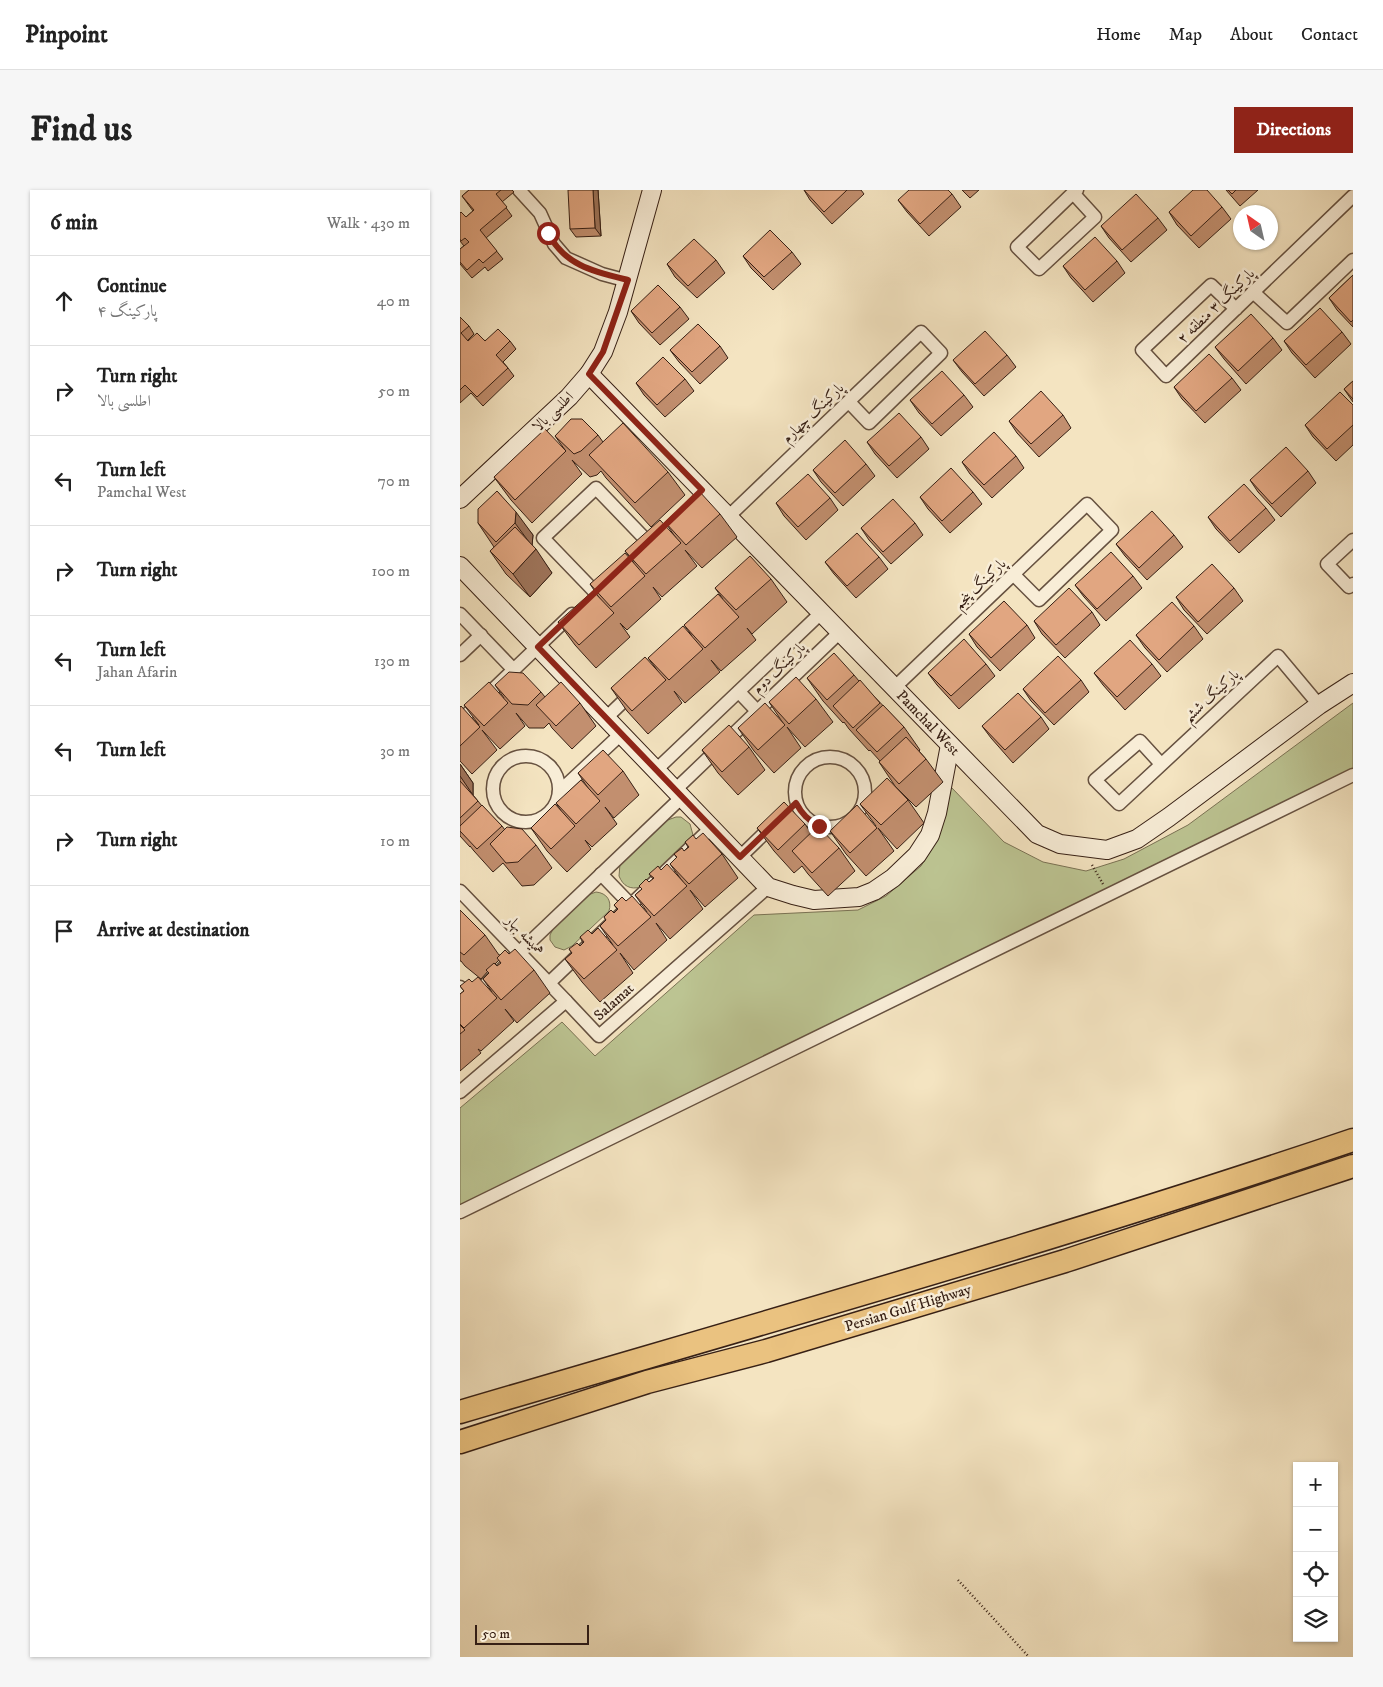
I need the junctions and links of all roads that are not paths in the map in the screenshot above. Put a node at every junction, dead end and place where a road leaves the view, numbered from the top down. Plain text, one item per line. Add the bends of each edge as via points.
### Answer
1 (519, 190) edge
2 (652, 190) edge
3 (1075, 192) edge
4 (1353, 196) edge
5 (1353, 260) edge
6 (628, 280) junction
7 (1253, 292) junction
8 (1236, 309) junction
9 (589, 374) junction
10 (848, 402) junction
11 (462, 494) edge
12 (728, 517) junction
13 (1353, 540) edge
14 (648, 542) edge
15 (460, 566) edge
16 (1014, 574) junction
17 (1353, 584) edge
18 (821, 612) junction
19 (460, 614) edge
20 (840, 632) junction
21 (481, 635) junction
22 (538, 647) junction
23 (460, 655) edge
24 (514, 670) junction
25 (1353, 674) edge
26 (1353, 683) edge
27 (642, 684) edge
28 (894, 688) junction
29 (738, 692) junction
30 (1319, 705) junction
31 (757, 711) junction
32 (606, 718) junction
33 (460, 722) edge
34 (621, 734) junction
35 (950, 745) junction
36 (1162, 764) junction
37 (656, 770) junction
38 (1353, 775) edge
39 (559, 792) junction
40 (678, 793) junction
41 (789, 810) junction
42 (711, 828) junction
43 (740, 857) junction
44 (601, 874) junction
45 (768, 886) junction
46 (460, 891) edge
47 (631, 905) junction
48 (519, 952) junction
49 (549, 983) junction
50 (460, 987) edge
51 (471, 998) junction
52 (566, 1002) junction
53 (460, 1009) edge
54 (460, 1092) edge
55 (1353, 1140) edge
56 (1353, 1166) edge
57 (460, 1212) edge
58 (460, 1412) edge
59 (460, 1442) edge

1 - 6 street via 540,213 554,244 566,258 602,274
2 - 6 street, اطلسی بالا
3 - 3 street via 1017,247 1039,269 1095,216
4 - 7 street, پارکینگ ۳ منطقه ۲
5 - 7 street via 1288,323
6 - 9 street, اطلسی بالا via 603,352
7 - 8 street, پارکینگ ۳ منطقه ۲
8 - 8 street, پارکینگ ۳ منطقه ۲ via 1166,376 1142,350 1210,284
9 - 11 street, اطلسی بالا via 569,397
9 - 12 street, Pamchal West via 699,493
10 - 10 street, پارکینگ چهارم via 921,332 941,353 869,422
10 - 12 street, پارکینگ چهارم
12 - 18 street, Pamchal West via 767,564
13 - 17 street via 1327,564 1349,587
14 - 22 street via 596,488 543,538 591,596
15 - 22 street
16 - 16 street, پارکینگ پنجم via 1038,600 1112,530 1087,504
16 - 28 street, پارکینگ پنجم
18 - 20 street, Pamchal West
18 - 29 street, پارکینگ دوم
19 - 21 street
20 - 28 street, Pamchal West
20 - 31 street, پارکینگ دوم
21 - 23 street
21 - 24 street
22 - 24 street
22 - 32 street
24 - 33 street
25 - 30 street, Pamchal West
26 - 30 street, Pamchal West
27 - 32 street
28 - 35 street, Pamchal West
29 - 31 street
29 - 37 street, پارکینگ دوم
30 - 35 street, Pamchal West via 1137,839 1107,850 1060,844 1037,834
30 - 36 street, پارکینگ ششم via 1278,656
31 - 40 street, پارکینگ دوم
32 - 34 street
34 - 37 street
34 - 39 street
35 - 45 street via 930,835 917,855 893,878 859,897 814,900
36 - 36 street, پارکینگ ششم via 1119,804 1095,780 1140,741
37 - 40 street
38 - 57 street
39 - 39 street via 559,781 547,763 527,756 506,763 498,771 493,792 501,812 520,822 542,819 556,803
40 - 42 street
40 - 44 street, پارکینگ دوم
41 - 41 street via 802,813 819,826 841,825 859,812 864,802 864,780 846,760 830,756 819,758 801,771
41 - 43 street
42 - 43 street
42 - 47 street
43 - 45 street
44 - 47 street
44 - 48 street, پارکینگ دوم
45 - 52 street, Salamat via 600,1036
46 - 48 street, همیشه بهار
47 - 49 street
48 - 49 street, همیشه بهار
48 - 51 street, پارکینگ دوم
49 - 52 street, همیشه بهار
50 - 51 street
51 - 53 street, پارکینگ دوم
52 - 54 street
55 - 58 highway, Persian Gulf Highway via 1240,1178 757,1326
56 - 59 highway, Persian Gulf Highway via 1065,1261 766,1351 647,1382

